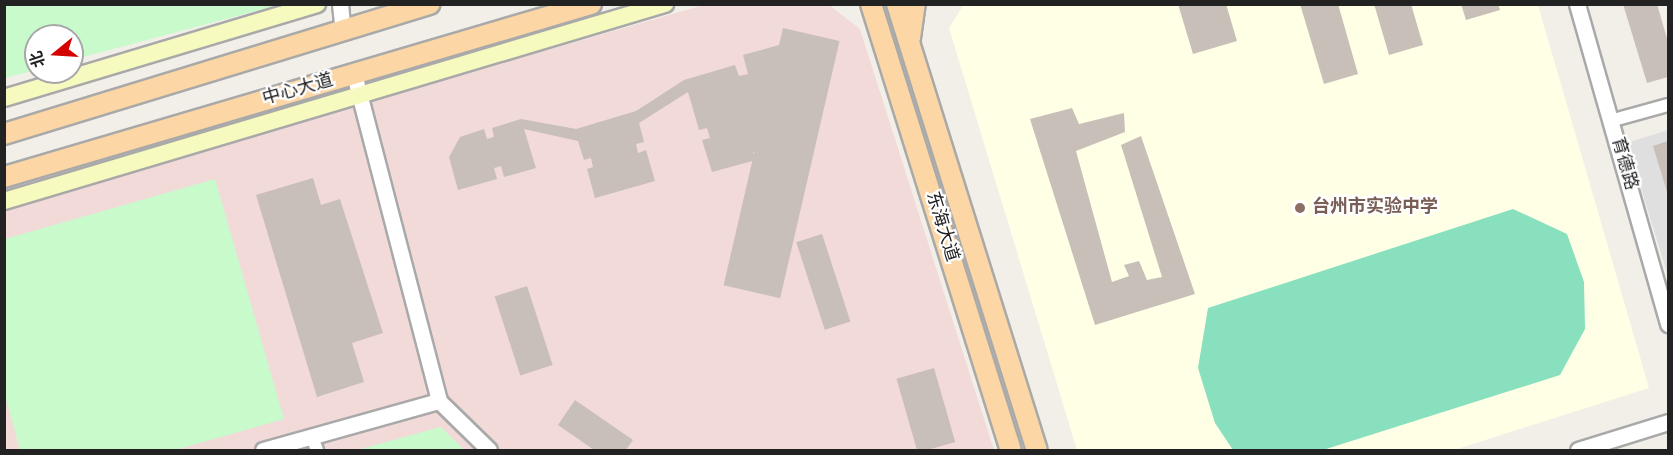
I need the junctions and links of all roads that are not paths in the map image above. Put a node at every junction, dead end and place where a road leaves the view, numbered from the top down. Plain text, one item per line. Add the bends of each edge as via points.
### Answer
1 (317, 4) edge
2 (340, 4) edge
3 (430, 4) edge
4 (591, 4) edge
5 (665, 4) edge
6 (862, 4) edge
7 (871, 4) edge
8 (897, 4) edge
9 (915, 4) edge
10 (1576, 4) edge
11 (343, 31) junction
12 (882, 40) junction
13 (909, 43) junction
14 (354, 74) junction
15 (361, 95) junction
16 (4, 98) edge
17 (1668, 105) edge
18 (1610, 121) junction
19 (4, 134) edge
20 (4, 177) edge
21 (4, 201) edge
22 (1668, 324) edge
23 (440, 400) junction
24 (1668, 422) edge
25 (315, 443) edge
26 (263, 450) edge
27 (489, 450) edge
28 (1011, 450) edge
29 (1037, 450) edge
30 (1578, 450) edge

1 - 16 main road
2 - 11 street
3 - 11 main road
4 - 14 main road, 中心大道
5 - 15 main road
6 - 12 main road
7 - 12 main road, 东海大道
8 - 13 main road, 东海大道
9 - 13 main road
10 - 18 street, 育德路
11 - 19 main road
12 - 28 main road, 东海大道
13 - 29 main road, 东海大道
14 - 15 street
14 - 20 main road, 中心大道
15 - 21 main road
15 - 23 street
17 - 18 street
18 - 22 street, 育德路
23 - 25 street
23 - 27 street
24 - 30 street
25 - 26 street

